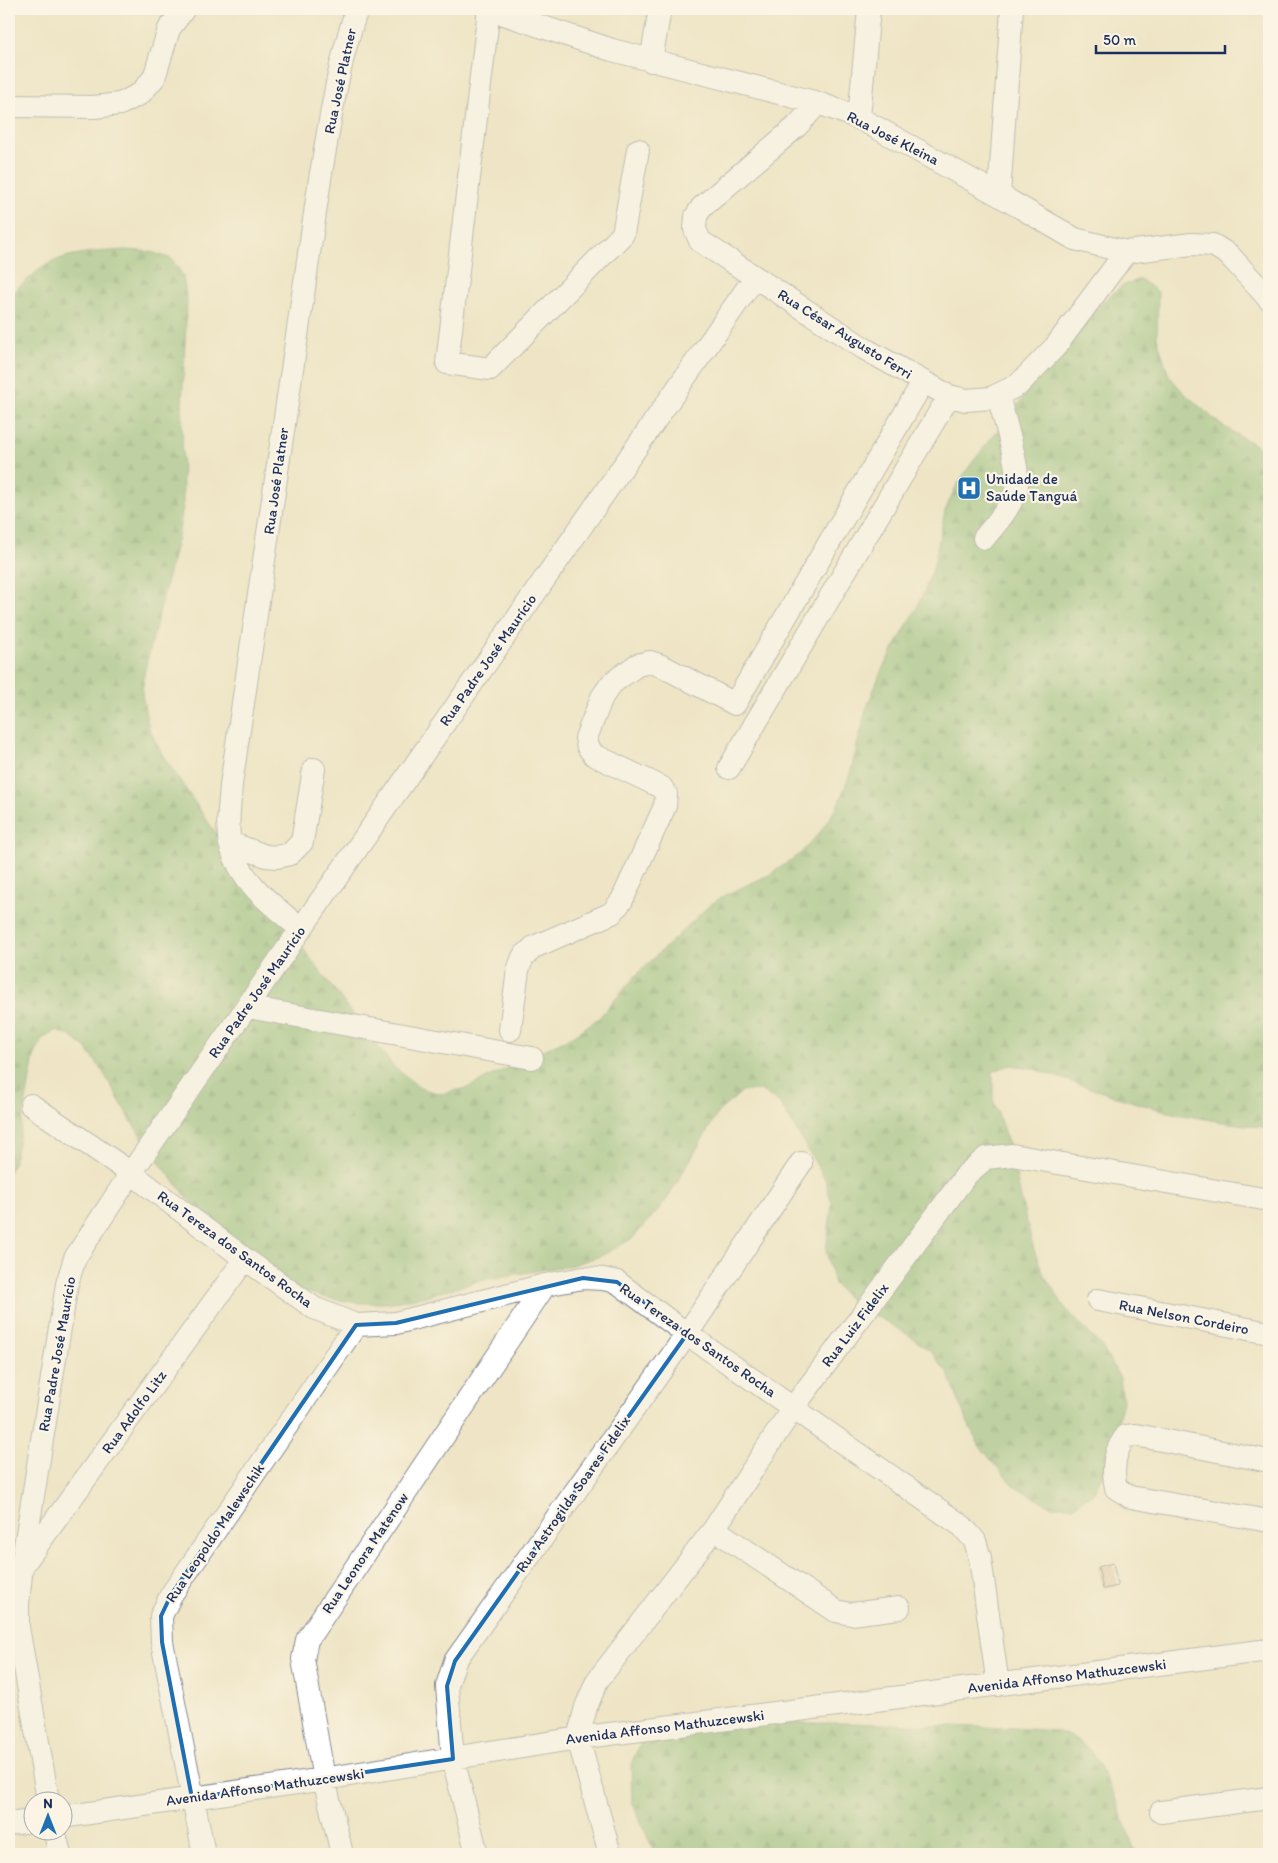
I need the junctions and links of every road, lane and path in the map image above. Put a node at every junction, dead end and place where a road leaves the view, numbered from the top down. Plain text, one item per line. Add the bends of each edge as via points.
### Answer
1 (184, 9) edge
2 (357, 9) edge
3 (489, 9) edge
4 (660, 9) edge
5 (869, 9) edge
6 (1012, 9) edge
7 (651, 61) junction
8 (818, 103) junction
9 (9, 106) edge
10 (859, 118) junction
11 (638, 150) dead end
12 (999, 195) junction
13 (1126, 252) junction
14 (755, 277) junction
15 (1269, 299) edge
16 (923, 382) junction
17 (998, 395) junction
18 (949, 396) junction
19 (984, 538) dead end
20 (729, 768) dead end
21 (314, 769) dead end
22 (230, 843) junction
23 (301, 929) junction
24 (247, 1007) junction
25 (510, 1030) dead end
26 (532, 1058) dead end
27 (31, 1105) dead end
28 (801, 1163) dead end
29 (130, 1173) junction
30 (1269, 1200) edge
31 (245, 1259) junction
32 (545, 1285) junction
33 (1098, 1300) dead end
34 (356, 1325) junction
35 (687, 1334) junction
36 (1269, 1334) edge
37 (793, 1408) junction
38 (1269, 1461) edge
39 (1269, 1521) edge
40 (714, 1530) junction
41 (22, 1565) junction
42 (899, 1608) dead end
43 (1269, 1650) edge
44 (998, 1685) junction
45 (578, 1738) junction
46 (453, 1759) junction
47 (324, 1779) junction
48 (46, 1790) edge
49 (192, 1798) junction
50 (1269, 1798) edge
51 (1161, 1812) dead end
52 (72, 1816) edge
53 (22, 1822) edge
54 (9, 1824) edge
55 (56, 1840) edge
56 (60, 1854) edge
57 (204, 1854) edge
58 (342, 1854) edge
59 (477, 1854) edge
60 (610, 1854) edge

1 - 9 street via 170,29 154,78 140,94 120,104 94,107
2 - 22 street, Rua José Platner via 334,96 319,189 231,786
3 - 7 street, Rua José Kleina
3 - 11 street via 447,363 490,369 622,234
4 - 7 street
5 - 10 street
6 - 12 street
7 - 8 street, Rua José Kleina
8 - 10 street, Rua José Kleina
8 - 14 street, Rua César Augusto Ferri via 797,126 702,207 696,216 695,229 700,241
10 - 12 street, Rua José Kleina
12 - 13 street, Rua José Kleina via 1074,239
13 - 15 street, Rua José Kleina via 1192,244 1213,245 1229,255
13 - 17 street, Rua César Augusto Ferri via 1055,347 1018,385
14 - 16 street, Rua César Augusto Ferri via 865,349
14 - 23 street, Rua Padre José Maurício
16 - 18 street, Rua César Augusto Ferri
16 - 25 street via 735,704 650,662 636,665 612,684 602,697 586,738 588,748 594,756 662,787 666,794 665,806 622,900 612,912 534,946 523,957 518,970
17 - 18 street, Rua César Augusto Ferri via 966,400
17 - 19 street via 1017,484 1006,508
18 - 20 street
21 - 22 street via 302,842 290,854 266,856
22 - 23 street, Rua José Platner via 256,890
23 - 24 street, Rua Padre José Maurício
24 - 26 street
24 - 29 street, Rua Padre José Maurício
27 - 29 street, Rua Tereza dos Santos Rocha
28 - 35 street, Rua Astrogilda Soares Fidelix
29 - 31 street, Rua Tereza dos Santos Rocha
29 - 41 street, Rua Padre José Maurício via 75,1258 67,1284
30 - 37 street, Rua Luiz Fidelix via 1012,1155 986,1158 967,1174
31 - 34 street, Rua Tereza dos Santos Rocha via 314,1308
31 - 41 street, Rua Adolfo Litz
32 - 34 street, Rua Tereza dos Santos Rocha via 396,1323
32 - 35 street, Rua Tereza dos Santos Rocha via 583,1278 617,1282
32 - 47 street, Rua Leonora Matenow via 307,1640 303,1660
33 - 36 street, Rua Nelson Cordeiro
34 - 49 street, Rua Leopoldo Malewschik via 170,1595 161,1616 162,1642
35 - 37 street, Rua Tereza dos Santos Rocha
35 - 46 street, Rua Astrogilda Soares Fidelix via 455,1661 447,1686
37 - 40 street, Rua Luiz Fidelix
37 - 44 street, Rua Tereza dos Santos Rocha via 962,1526 975,1541
38 - 39 street via 1136,1435 1126,1436 1119,1446 1113,1474 1116,1488 1130,1497
40 - 42 street via 836,1611 851,1614
40 - 45 street, Rua Luiz Fidelix via 597,1681
41 - 48 street, Rua Padre José Maurício via 18,1627
43 - 44 street, Avenida Affonso Mathuzcewski
44 - 45 street, Avenida Affonso Mathuzcewski
45 - 46 street, Avenida Affonso Mathuzcewski
45 - 60 street
46 - 47 street, Avenida Affonso Mathuzcewski
46 - 59 street, Rua Astrogilda Soares Fidelix
47 - 49 street, Avenida Affonso Mathuzcewski
47 - 58 street, Rua Leonora Matenow
49 - 52 street, Avenida Affonso Mathuzcewski
49 - 57 street, Rua Leopoldo Malewschik
50 - 51 street
53 - 54 street
55 - 56 street

